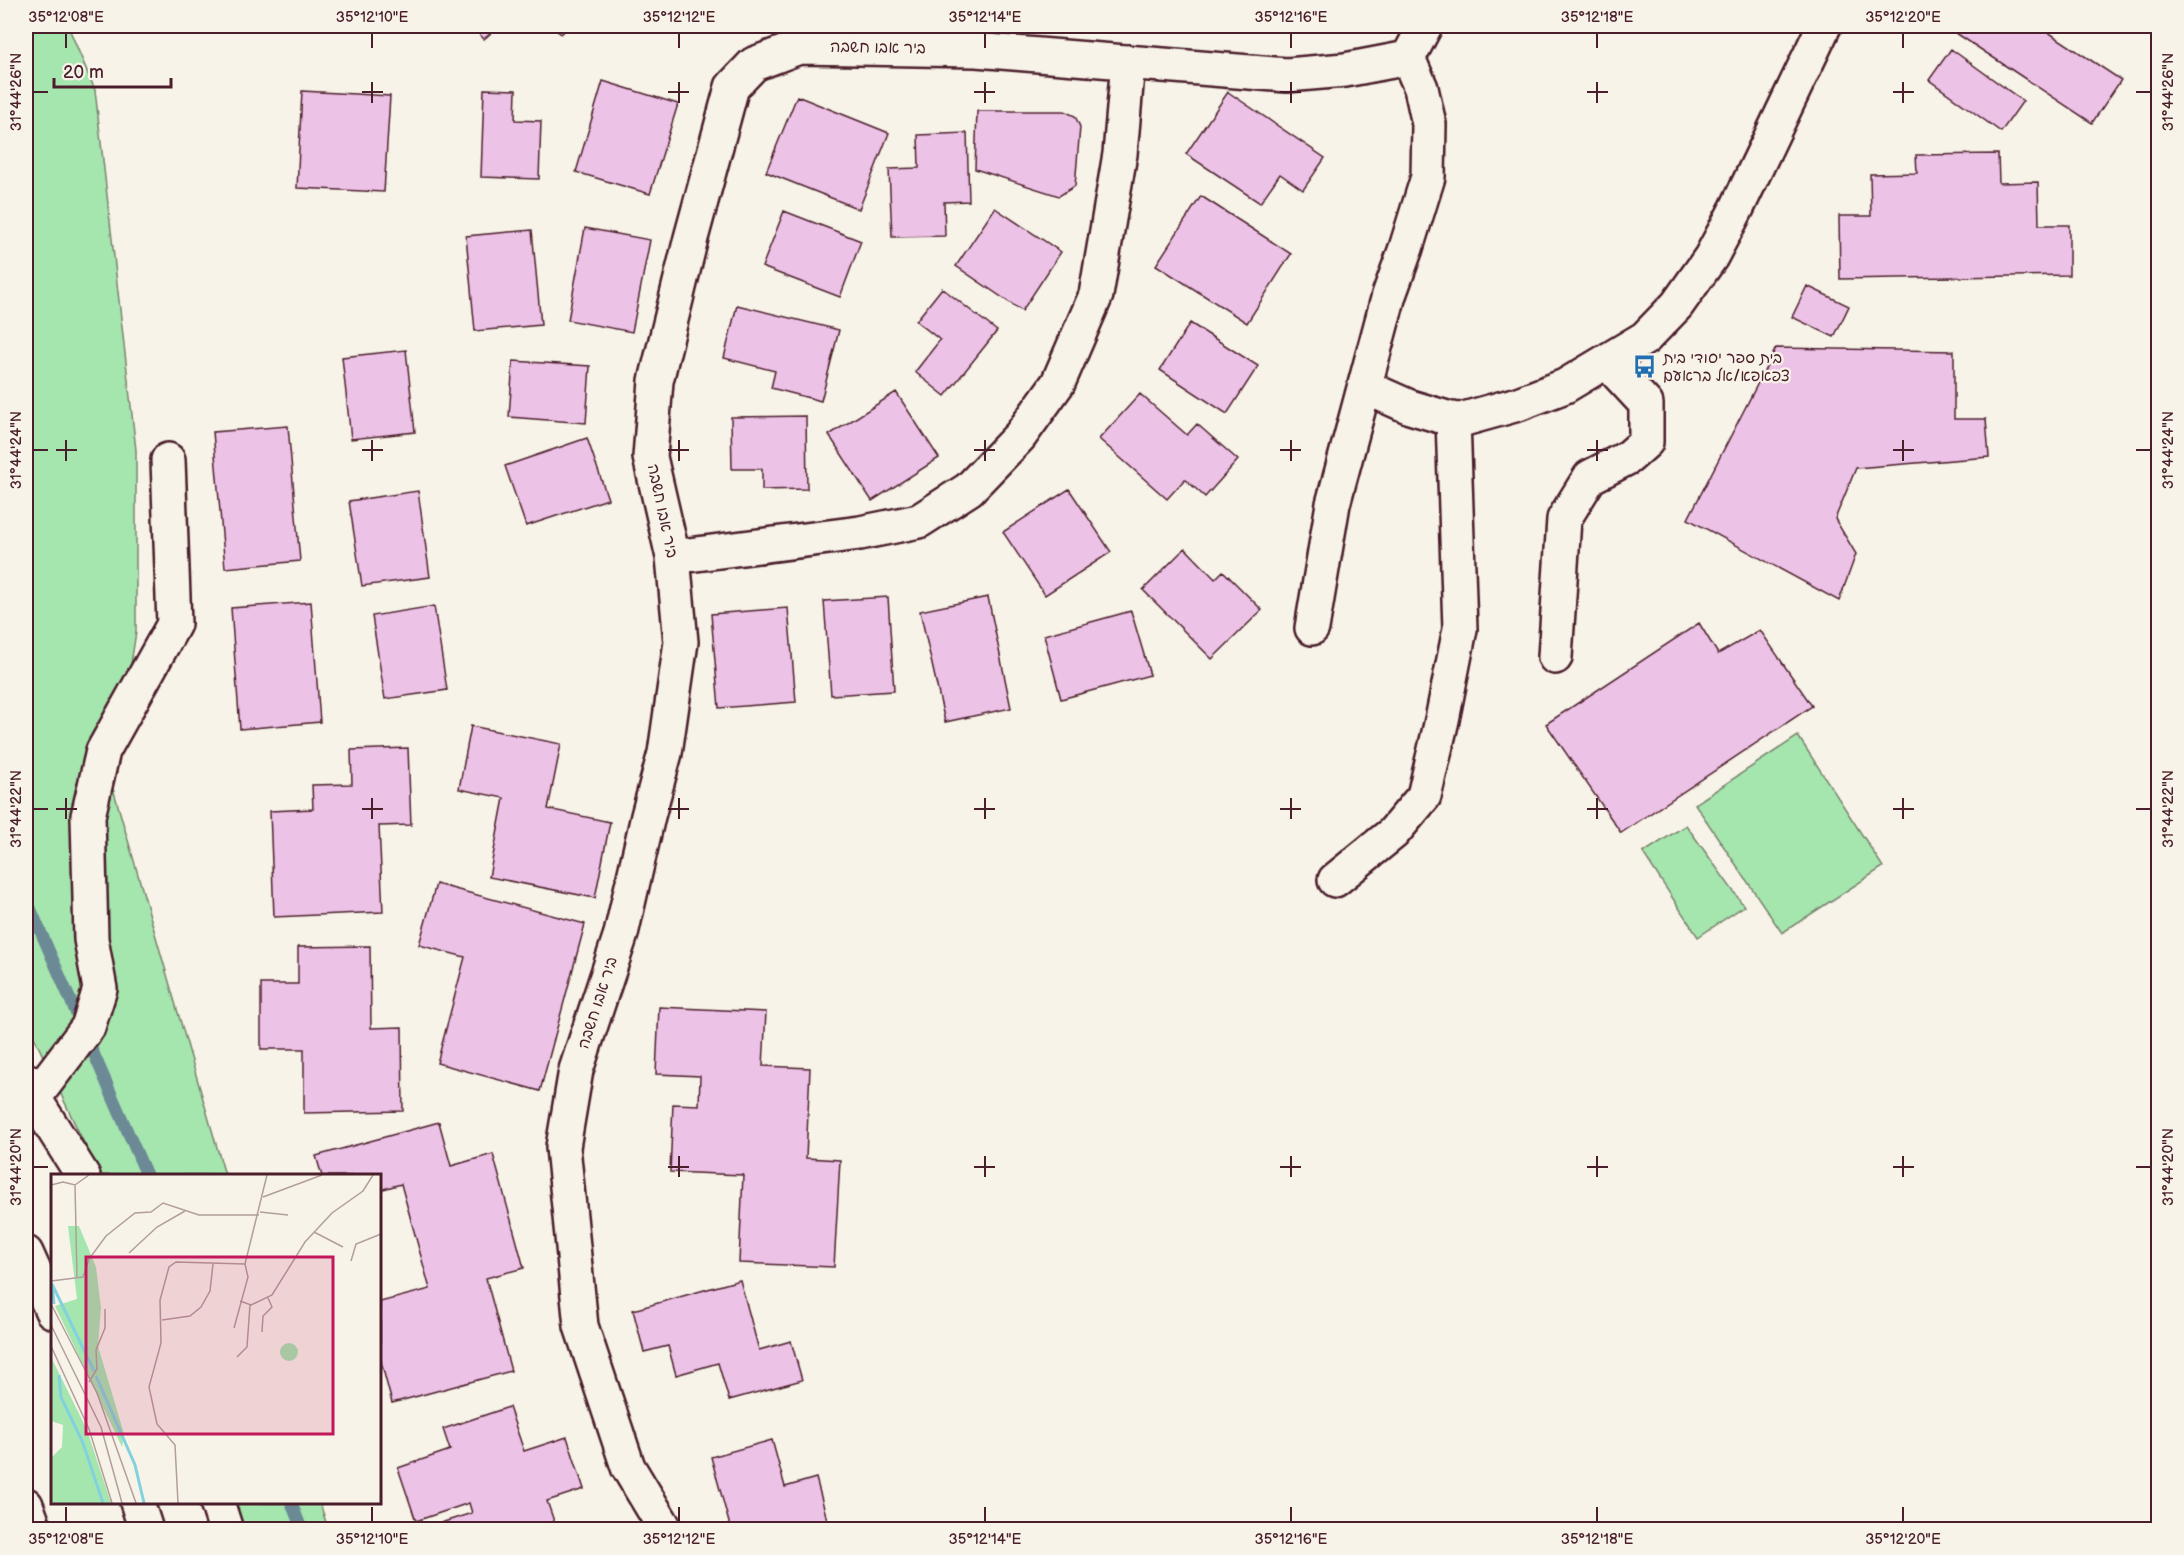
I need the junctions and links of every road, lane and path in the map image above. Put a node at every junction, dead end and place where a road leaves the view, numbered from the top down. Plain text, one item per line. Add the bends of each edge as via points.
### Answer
1 (1425, 26) edge
2 (1824, 26) edge
3 (1408, 58) junction
4 (1128, 62) junction
5 (1606, 362) junction
6 (1365, 387) junction
7 (1453, 419) junction
8 (168, 460) dead end
9 (674, 557) junction
10 (1312, 628) dead end
11 (1555, 657) dead end
12 (1335, 880) dead end
13 (30, 1089) edge
14 (82, 1174) edge
15 (26, 1252) edge
16 (51, 1309) edge
17 (136, 1504) edge
18 (217, 1504) edge
19 (26, 1505) edge
20 (35, 1530) edge
21 (147, 1530) edge
22 (226, 1530) edge
23 (666, 1530) edge

1 - 3 main road
2 - 5 main road via 1711,257 1677,305 1645,338
3 - 4 main road, ביר אבו חשבה via 1345,70 1287,75
3 - 6 main road via 1421,88 1429,124 1428,177 1389,295
4 - 9 main road via 1120,154 1096,295 1058,383 1020,436 969,489 919,521 860,533
4 - 9 main road, ביר אבו חשבה via 976,50 799,47 754,64 732,87 656,381 650,457
5 - 7 main road via 1565,386 1518,404
5 - 11 main road via 1646,404 1646,442 1629,457 1590,477 1563,519
6 - 7 main road via 1410,407
6 - 10 main road via 1333,504
7 - 12 main road via 1460,629 1424,796 1393,833
8 - 13 main road via 174,624 103,751 88,816 91,939 100,989 88,1028
9 - 23 main road, ביר אבו חשבה via 681,642 665,753 621,934 576,1070 563,1147 581,1326 628,1467
13 - 14 main road
15 - 16 main road
17 - 21 main road
18 - 22 main road
19 - 20 main road

